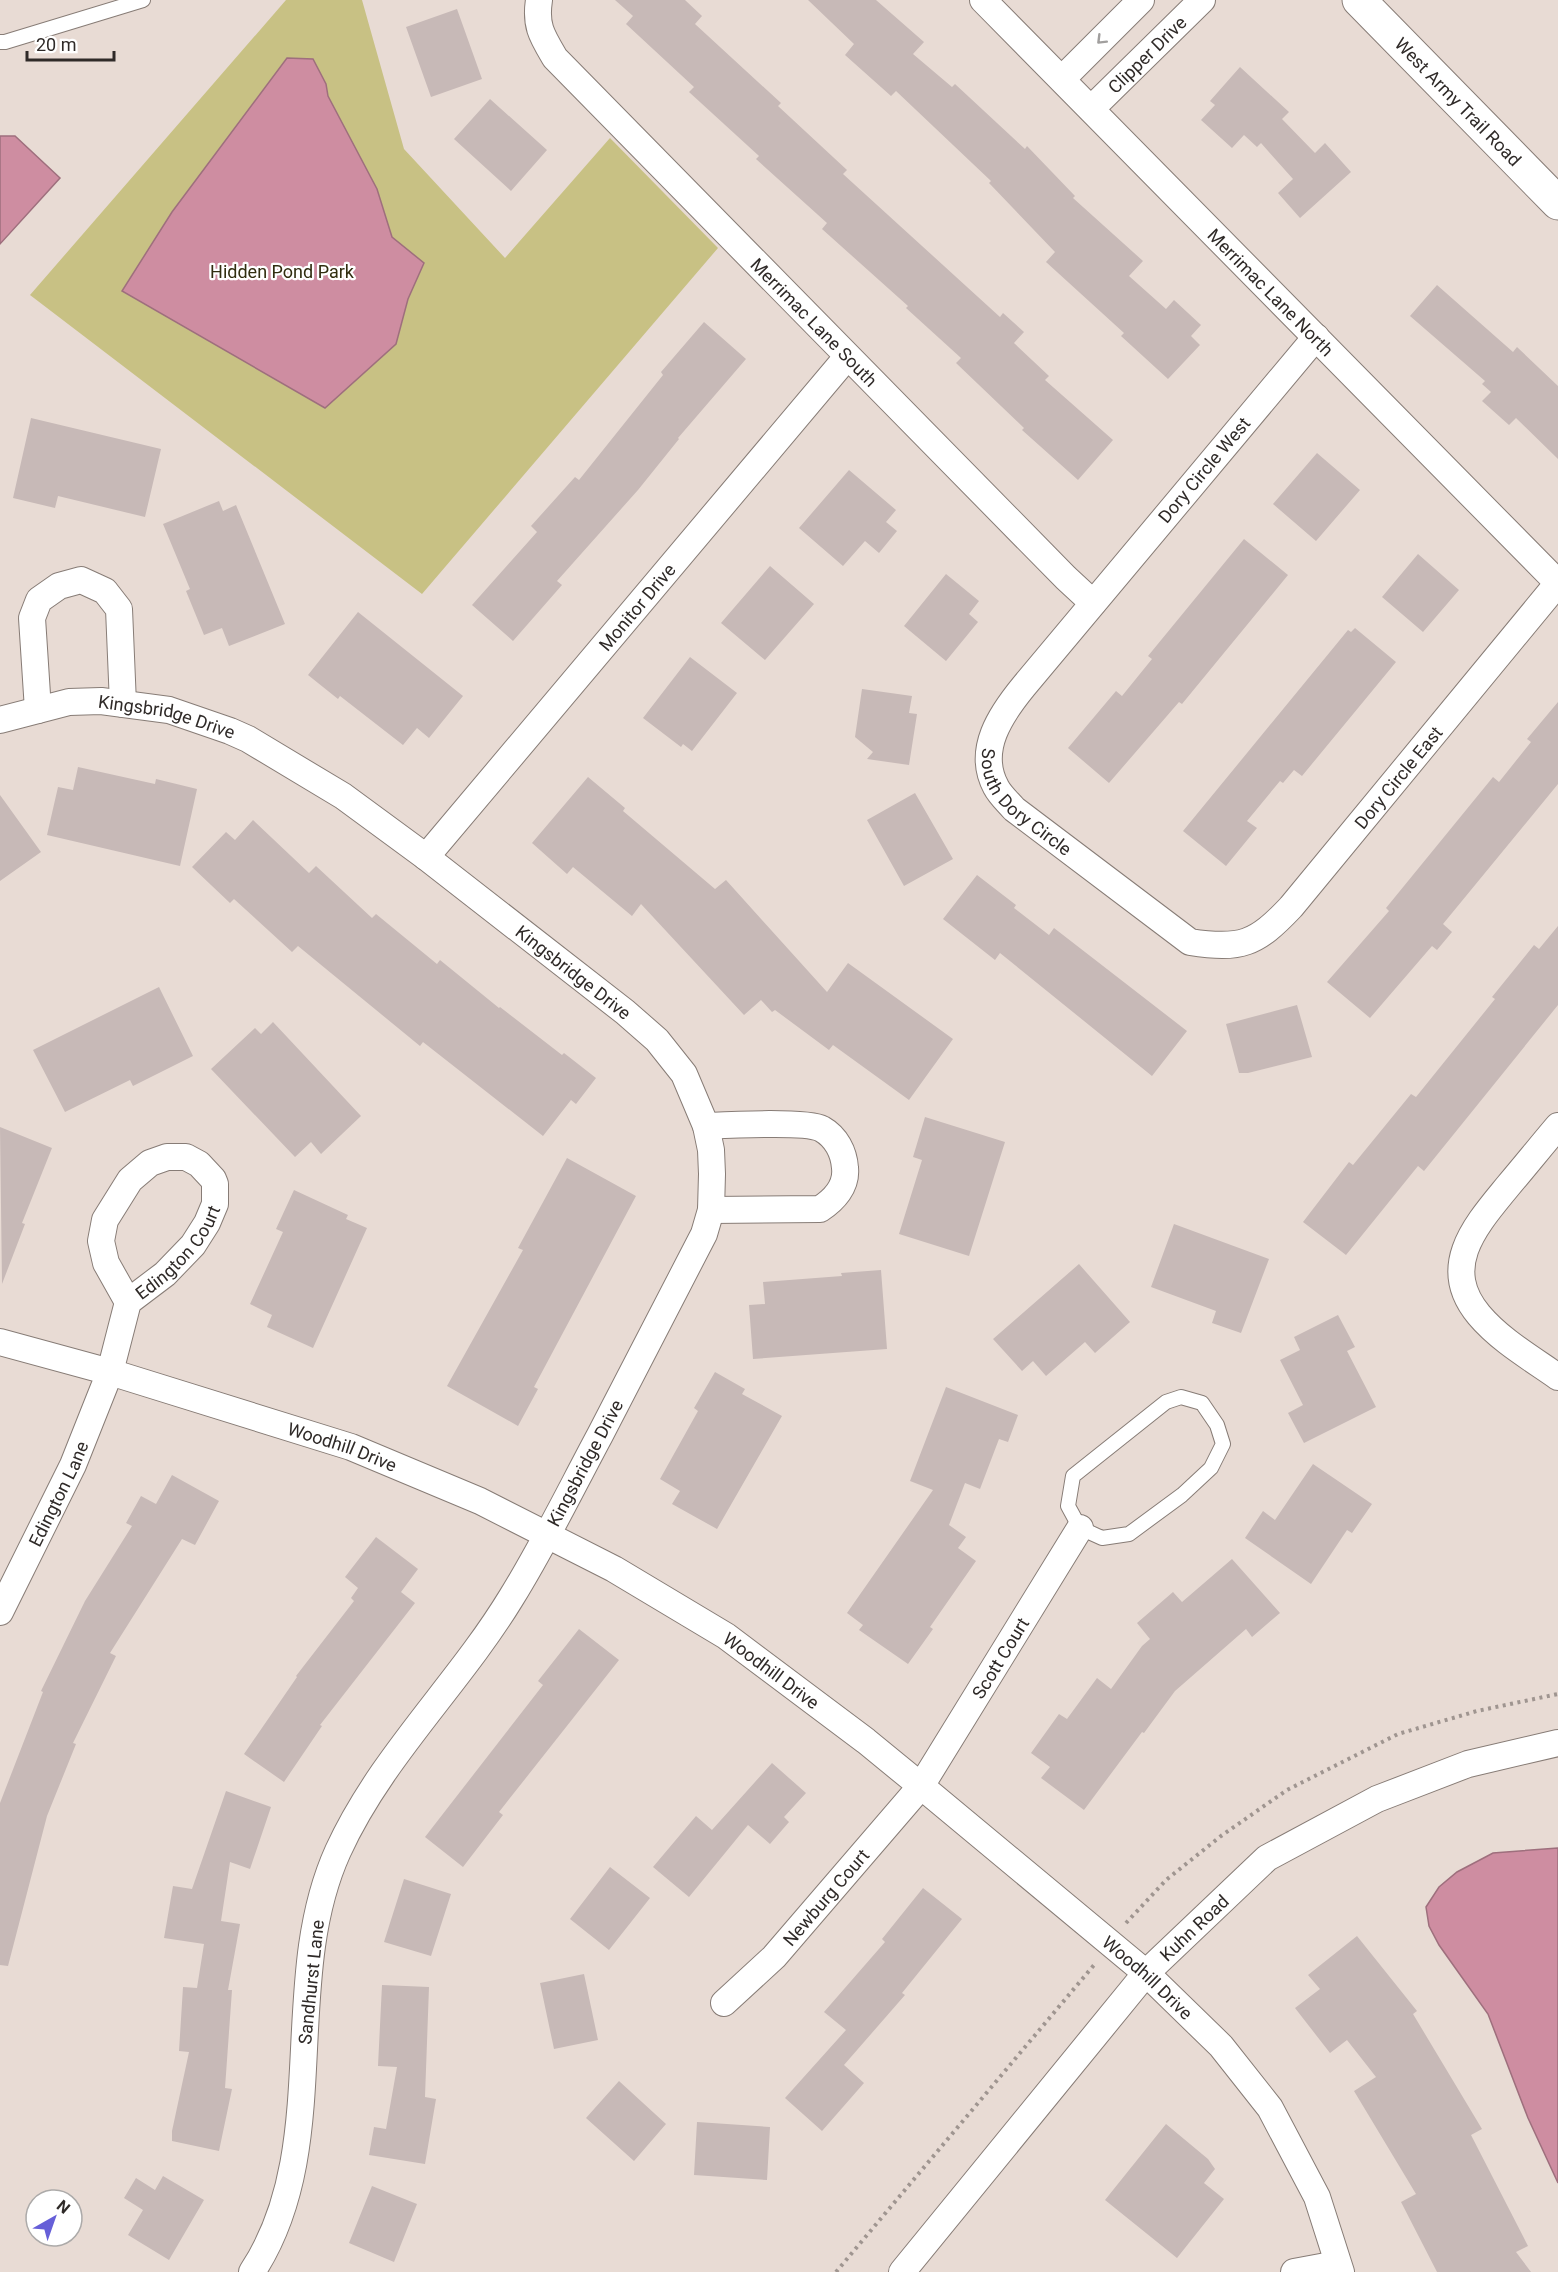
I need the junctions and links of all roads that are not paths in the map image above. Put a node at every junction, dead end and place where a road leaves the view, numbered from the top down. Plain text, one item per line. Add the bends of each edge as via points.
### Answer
1 (143, 0) edge
2 (539, 0) edge
3 (983, 0) edge
4 (1141, 0) edge
5 (1202, 0) edge
6 (1359, 0) edge
7 (0, 42) edge
8 (1062, 79) junction
9 (1091, 109) junction
10 (1558, 203) edge
11 (1316, 337) junction
12 (847, 357) junction
13 (1558, 583) edge
14 (1093, 603) junction
15 (123, 704) junction
16 (38, 710) junction
17 (0, 720) edge
18 (426, 857) junction
19 (1220, 946) joint
20 (706, 1126) junction
21 (1558, 1126) edge
22 (711, 1210) junction
23 (128, 1302) junction
24 (0, 1342) edge
25 (110, 1372) junction
26 (1558, 1377) edge
27 (1080, 1528) junction
28 (548, 1535) junction
29 (0, 1612) edge
30 (1558, 1743) edge
31 (921, 1786) junction
32 (1146, 1973) junction
33 (724, 2003) dead end
34 (1339, 2268) edge
35 (252, 2272) edge
36 (902, 2272) edge
37 (1293, 2272) edge

1 - 7 lane
2 - 12 street, Merrimac Lane South via 541,36 555,58
3 - 8 street, Merrimac Lane North
4 -> 8 street
5 - 9 street, Clipper Drive
6 - 10 main road, West Army Trail Road
8 - 9 street, Merrimac Lane North
9 - 11 street, Merrimac Lane North
11 - 13 street, Merrimac Lane North
11 - 14 street, Dory Circle West
12 - 14 street, Merrimac Lane South
12 - 18 street, Monitor Drive
13 - 19 street, Dory Circle East via 1291,907 1263,933 1246,942
14 - 19 street, South Dory Circle via 998,721 992,733 990,762 996,788 1014,809 1190,942
15 - 16 street, Kingsbridge Drive via 69,702
15 - 16 street via 119,609 105,591 81,580 59,586 39,600 32,618
15 - 18 street, Kingsbridge Drive via 169,710 248,739 343,796
16 - 17 street, Kingsbridge Drive
18 - 20 street, Kingsbridge Drive via 657,1040 684,1074
20 - 22 street, Kingsbridge Drive via 711,1150
20 - 22 street via 821,1128 836,1141 846,1168 843,1184 831,1202 820,1209
21 - 26 street via 1475,1226 1463,1253 1461,1277 1468,1299 1484,1321
22 - 28 street, Kingsbridge Drive via 685,1272
23 - 23 street, Edington Court via 165,1274 193,1245 215,1204 213,1179 186,1157 167,1157 150,1163 130,1180 105,1220 101,1241 106,1263
23 - 25 street, Edington Court
24 - 25 street, Woodhill Drive
25 - 28 street, Woodhill Drive via 351,1447 480,1501
25 - 29 street, Edington Lane via 64,1486
27 - 27 lane via 1102,1538 1129,1534 1211,1468 1223,1444 1217,1425 1202,1403 1181,1397 1166,1402 1073,1476 1068,1506
27 - 31 street, Scott Court
28 - 31 street, Woodhill Drive via 614,1569 726,1636
28 - 35 street, Sandhurst Lane via 498,1618 376,1782 338,1851 313,1934 290,2179 278,2221
30 - 32 street, Kuhn Road via 1468,1764 1377,1799 1267,1858
31 - 32 street, Woodhill Drive
31 - 33 street, Newburg Court via 774,1957
32 - 34 street, Woodhill Drive via 1221,2046 1270,2108 1317,2197
32 - 36 street, Kuhn Road
34 - 37 street

